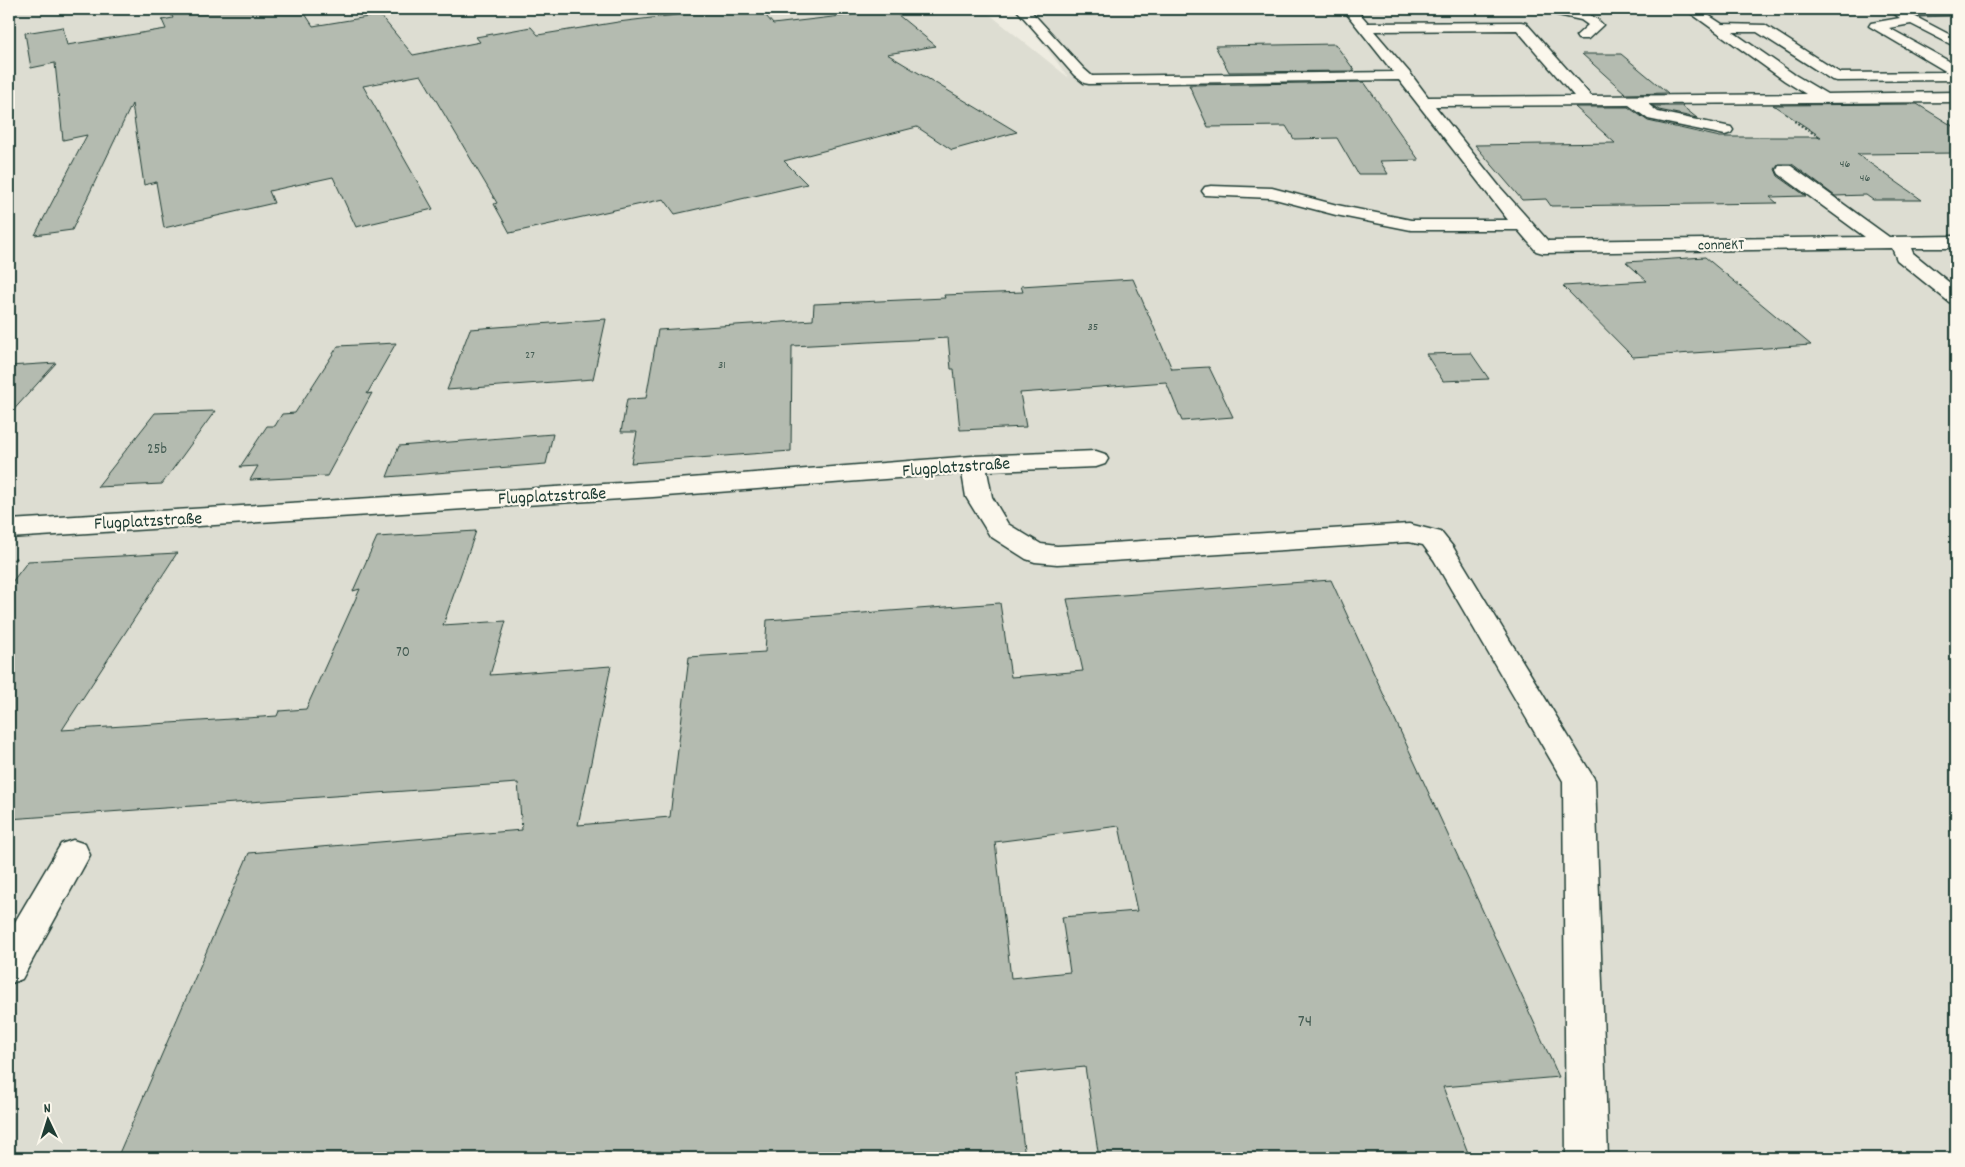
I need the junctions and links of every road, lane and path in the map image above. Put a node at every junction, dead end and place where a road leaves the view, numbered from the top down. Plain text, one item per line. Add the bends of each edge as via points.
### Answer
1 (1022, 9) edge
2 (1349, 9) edge
3 (1549, 9) edge
4 (1691, 9) edge
5 (1949, 9) edge
6 (1896, 10) edge
7 (1914, 20) junction
8 (1365, 27) junction
9 (1719, 28) junction
10 (1583, 36) dead end
11 (1956, 43) edge
12 (1956, 72) edge
13 (1406, 76) junction
14 (1956, 76) edge
15 (1956, 97) edge
16 (1824, 98) junction
17 (1686, 99) junction
18 (1586, 100) junction
19 (1633, 100) junction
20 (1425, 102) junction
21 (1785, 170) dead end
22 (1211, 191) dead end
23 (1522, 225) junction
24 (1956, 242) edge
25 (1892, 243) junction
26 (1956, 298) edge
27 (1096, 459) dead end
28 (973, 464) junction
29 (9, 529) edge
30 (73, 854) dead end
31 (9, 966) edge
32 (1587, 1158) edge

1 - 13 street via 1089,80
2 - 8 street
3 - 10 street via 1585,17 1596,26
4 - 9 street
5 - 6 street via 1953,11
6 - 7 street
7 - 11 street
7 - 12 street via 1876,26
8 - 13 street
8 - 18 street via 1521,26
9 - 14 street via 1760,28 1837,77
9 - 16 street
13 - 20 street
15 - 16 street
16 - 17 street
17 - 19 street
17 - 19 street via 1725,130 1653,116
18 - 19 street
18 - 20 street
20 - 23 street
21 - 25 street
22 - 23 street via 1272,193 1411,225
23 - 25 street, conneKT via 1543,246
24 - 25 street, conneKT
25 - 26 street
27 - 28 street, Flugplatzstraße
28 - 29 street, Flugplatzstraße via 653,489
28 - 32 street via 979,497 999,530 1035,552 1067,555 1409,533 1432,538 1579,780
30 - 31 street

